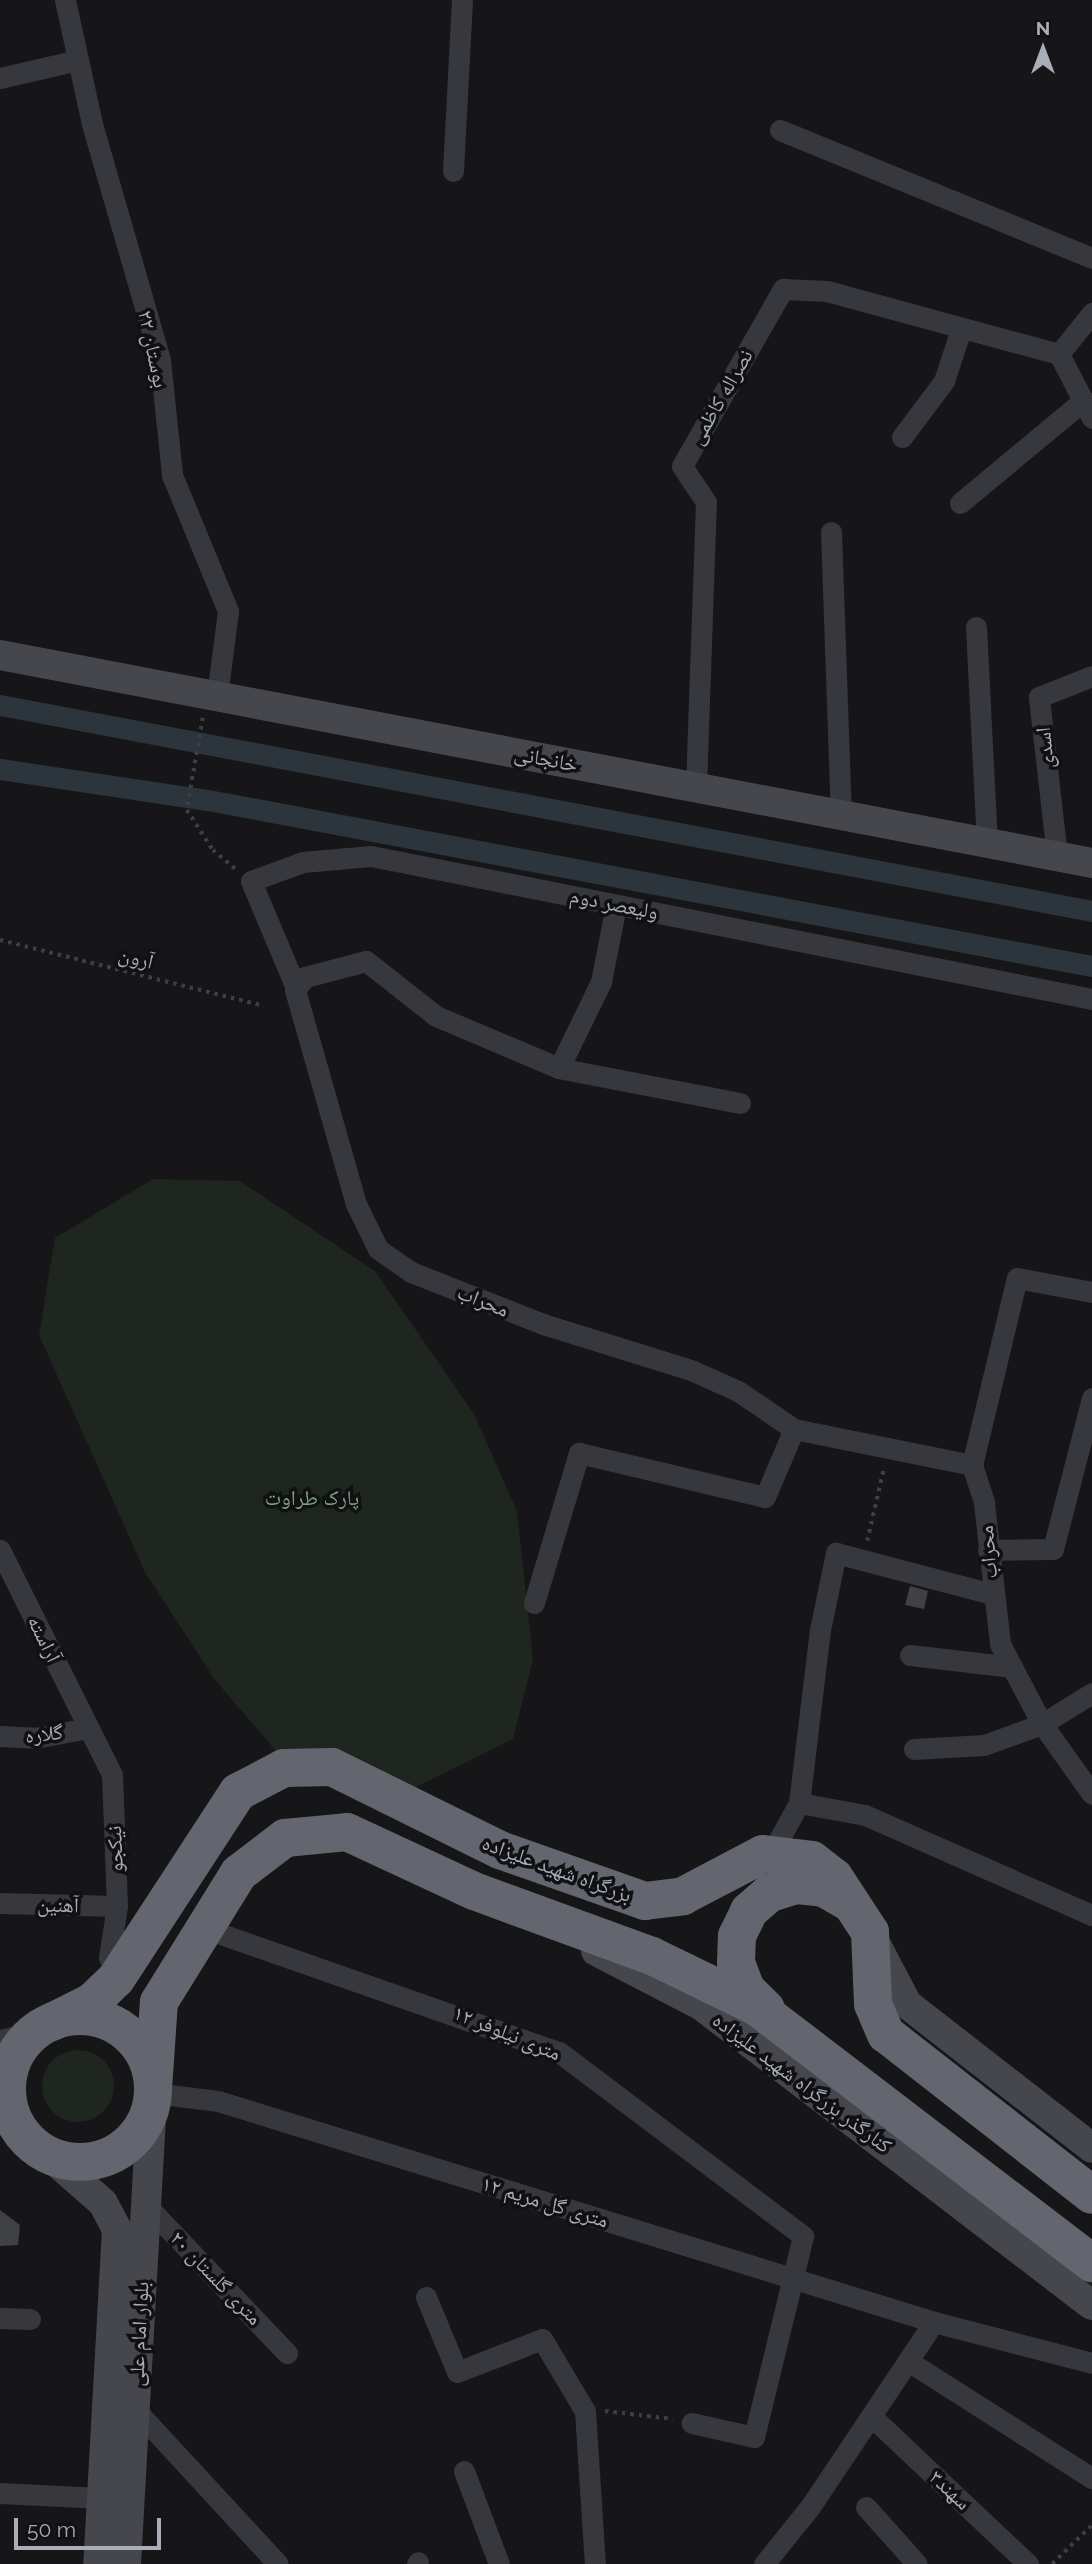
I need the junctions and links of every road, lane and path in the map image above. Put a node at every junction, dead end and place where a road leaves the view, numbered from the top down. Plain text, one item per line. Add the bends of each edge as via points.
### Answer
1 (65, 0) edge
2 (462, 0) edge
3 (78, 60) junction
4 (0, 78) edge
5 (780, 130) dead end
6 (453, 171) dead end
7 (1092, 258) edge
8 (1092, 313) edge
9 (961, 330) junction
10 (1059, 354) junction
11 (1088, 409) edge
12 (902, 437) dead end
13 (960, 503) dead end
14 (831, 533) dead end
15 (976, 627) dead end
16 (0, 655) edge
17 (1092, 676) edge
18 (210, 705) junction
19 (695, 787) junction
20 (841, 814) junction
21 (987, 843) junction
22 (1056, 856) junction
23 (1092, 863) edge
24 (251, 881) junction
25 (616, 905) junction
26 (0, 940) edge
27 (296, 988) junction
28 (1092, 999) edge
29 (264, 1006) dead end
30 (559, 1068) junction
31 (740, 1104) dead end
32 (1092, 1292) edge
33 (1092, 1398) edge
34 (794, 1429) junction
35 (889, 1448) junction
36 (972, 1465) junction
37 (0, 1550) edge
38 (988, 1550) junction
39 (862, 1560) junction
40 (992, 1594) junction
41 (534, 1603) dead end
42 (910, 1655) dead end
43 (1012, 1667) junction
44 (1092, 1693) edge
45 (1042, 1724) junction
46 (88, 1728) junction
47 (0, 1736) edge
48 (914, 1749) dead end
49 (1092, 1794) edge
50 (799, 1803) junction
51 (772, 1852) junction
52 (490, 1897) junction
53 (0, 1903) edge
54 (117, 1906) junction
55 (1092, 1915) edge
56 (862, 1919) junction
57 (204, 1928) junction
58 (122, 1971) junction
59 (787, 2025) junction
60 (29, 2032) edge
61 (153, 2095) junction
62 (25, 2142) edge
63 (1092, 2148) edge
64 (1092, 2195) edge
65 (145, 2204) junction
66 (1092, 2263) edge
67 (797, 2279) junction
68 (426, 2297) dead end
69 (1092, 2305) edge
70 (0, 2318) edge
71 (30, 2319) dead end
72 (934, 2322) junction
73 (287, 2353) dead end
74 (908, 2361) junction
75 (1092, 2363) edge
76 (134, 2407) junction
77 (585, 2412) junction
78 (871, 2416) junction
79 (692, 2423) joint
80 (464, 2471) dead end
81 (1092, 2478) edge
82 (0, 2493) edge
83 (102, 2498) junction
84 (866, 2507) dead end
85 (1092, 2525) edge
86 (98, 2564) edge
87 (126, 2564) edge
88 (278, 2564) edge
89 (499, 2564) edge
90 (594, 2564) edge
91 (764, 2564) edge
92 (917, 2564) edge
93 (1028, 2564) edge
94 (1052, 2564) edge

1 - 3 street, بوستان ۲۲
2 - 6 street
3 - 4 street
3 - 18 street, بوستان ۲۲ via 160,360 172,475 228,611
5 - 7 street
8 - 10 street
9 - 10 street, نصراله کاظمی
9 - 12 street via 944,381
9 - 19 street, نصراله کاظمی via 827,291 783,289 682,466 706,502
10 - 11 street
11 - 13 street
14 - 20 street
15 - 21 street via 985,699
16 - 18 main road, خانجانی
17 - 22 street, اسدی via 1039,697
18 - 19 main road, خانجانی
18 - 24 path via 187,810 213,850
19 - 20 main road, خانجانی
20 - 21 main road, خانجانی
21 - 22 main road, خانجانی
22 - 23 main road, خانجانی
24 - 25 street, ولیعصر دوم via 303,862 371,856
24 - 27 street
25 - 28 street, ولیعصر دوم
25 - 30 street via 601,982
26 - 29 path, آرون
27 - 30 street via 305,977 366,961 436,1016
27 - 34 street, محراب via 352,1191 378,1249 411,1272 543,1324 691,1370 738,1391
30 - 31 street
32 - 36 street via 1017,1278
33 - 38 street via 1053,1549
34 - 35 street, محراب
34 - 41 street via 765,1497 579,1453
35 - 36 street, محراب
35 - 39 path
36 - 38 street, محراب via 981,1483
37 - 46 street, آراسته
38 - 40 street, محراب
39 - 40 street
39 - 50 street via 836,1553 820,1630
40 - 43 street, محراب via 1000,1644
42 - 43 street
43 - 45 street, محراب
44 - 45 street
45 - 48 street via 984,1745
45 - 49 street, محراب
46 - 47 street, گلاره via 36,1738
46 - 54 street, نیکجو via 112,1775
50 - 51 street
50 - 55 street via 865,1815
51 - 56 highway via 817,1863
51 - 58 highway, بزرگراه شهید علیزاده via 683,1896 645,1901 500,1850 347,1771 295,1766 259,1777 226,1803
52 - 57 highway via 376,1842 326,1830 275,1843 239,1873
52 - 59 highway via 660,1959
52 - 69 main road, کنارگذر بزرگراه شهید علیزاده via 695,2001
53 - 54 street, آهنین
54 - 58 street, نیکجو via 109,1956
56 - 59 highway via 829,1890 797,1885 765,1896 743,1920 735,1947 741,1979
56 - 63 main road via 907,2004
56 - 64 highway via 873,2004 886,2034
57 - 61 highway via 159,2003
57 - 67 street, ۱۲ متری نیلوفر via 559,2052 803,2236
58 - 60 highway, بزرگراه شهید علیزاده via 92,2002
59 - 66 highway
60 - 61 highway via 91,2017 123,2030 143,2053
60 - 62 highway via 14,2058 7,2091
61 - 62 highway via 140,2131 111,2155 81,2162
61 - 65 main road, بلوار امام علی
61 - 67 street, ۱۲ متری گل مریم via 218,2101
62 - 83 main road, بلوار امام علی via 103,2203 117,2229
65 - 73 street, ۲۰ متری گلستان
65 - 76 main road, بلوار امام علی
67 - 72 street, ۱۲ متری گل مریم
67 - 79 street via 754,2437
68 - 77 street via 457,2372 542,2339
70 - 71 street
72 - 74 street
72 - 75 street, ۱۲ متری گل مریم
74 - 78 street
74 - 81 street
76 - 87 main road, بلوار امام علی
76 - 88 street
77 - 79 path via 634,2411
77 - 90 street
78 - 91 street
78 - 93 street, سهند۳
80 - 89 street
82 - 83 street
83 - 86 main road, بلوار امام علی
84 - 92 street
85 - 94 path

